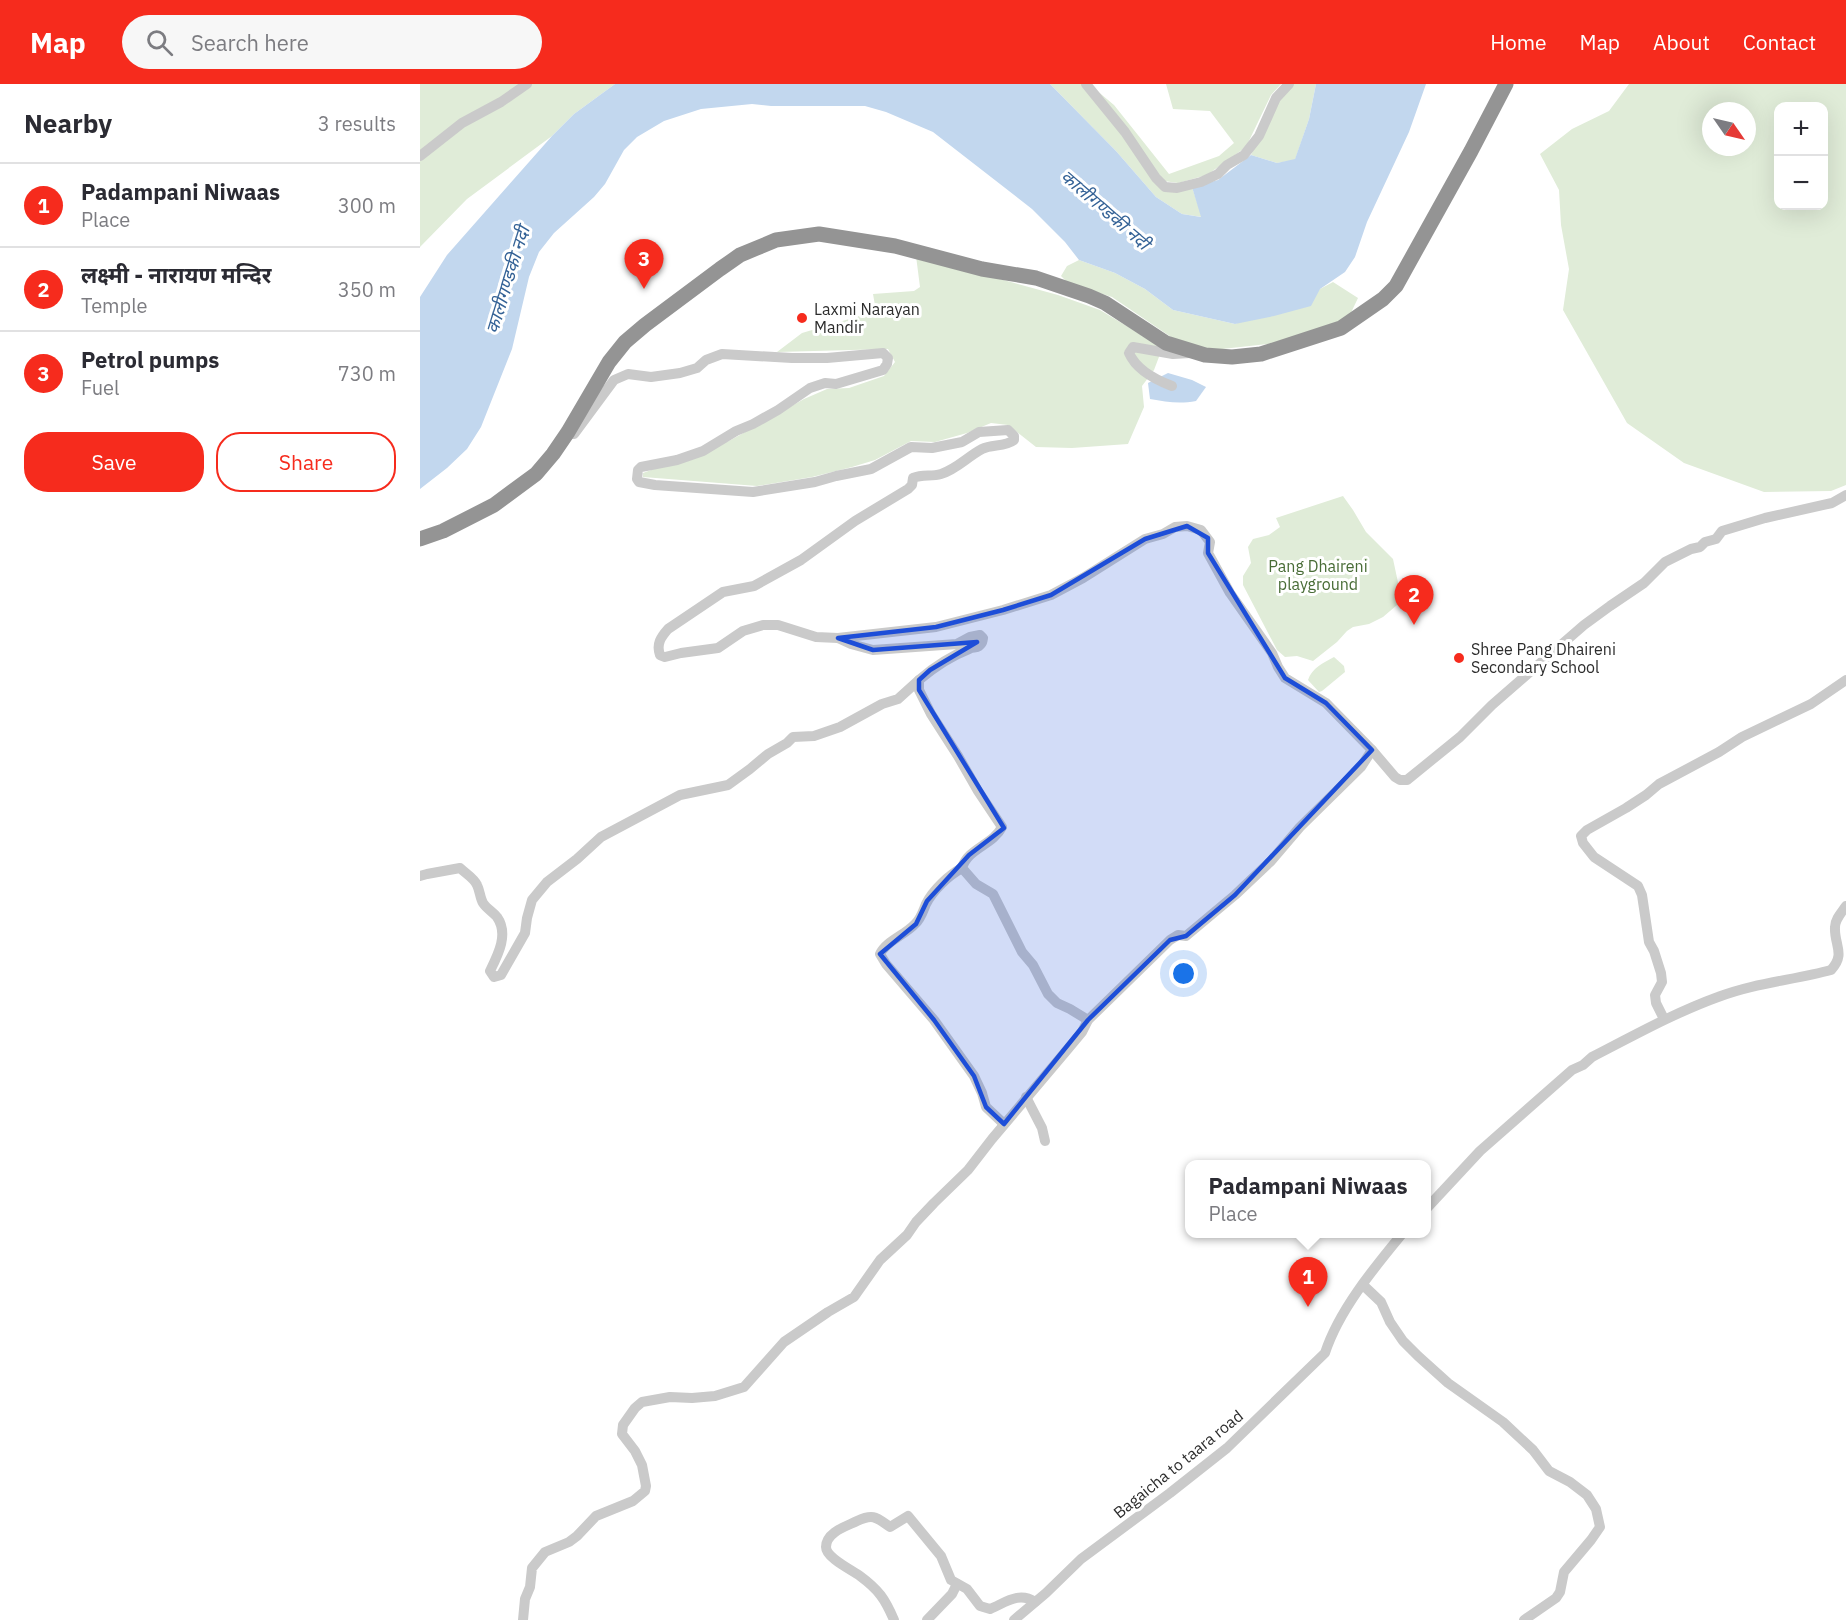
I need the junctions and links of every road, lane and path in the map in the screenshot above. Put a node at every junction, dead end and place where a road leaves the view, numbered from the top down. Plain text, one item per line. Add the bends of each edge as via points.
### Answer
1 (527, 84) edge
2 (1086, 84) edge
3 (1289, 84) edge
4 (1506, 84) edge
5 (420, 156) edge
6 (1205, 355) junction
7 (1173, 386) dead end
8 (569, 431) junction
9 (1846, 495) edge
10 (420, 540) edge
11 (838, 638) junction
12 (919, 680) junction
13 (1846, 680) edge
14 (1372, 750) junction
15 (962, 868) junction
16 (420, 876) edge
17 (1846, 906) edge
18 (1664, 1019) junction
19 (1088, 1020) junction
20 (1026, 1097) junction
21 (1004, 1125) junction
22 (1046, 1141) dead end
23 (1431, 1204) edge
24 (1398, 1238) edge
25 (1363, 1285) junction
26 (957, 1584) junction
27 (1035, 1602) junction
28 (523, 1620) edge
29 (894, 1620) edge
30 (927, 1620) edge
31 (1014, 1620) edge
32 (1524, 1620) edge

1 - 5 street via 462,123
2 - 3 street via 1156,178 1165,187 1176,188 1210,179 1244,155 1259,136 1276,98
4 - 6 highway via 1396,286 1383,299 1341,328 1261,354
6 - 7 street via 1133,347 1129,353 1132,361
6 - 8 highway via 1166,343 1105,303 1036,278 895,246 819,234 776,240 740,255 645,325 609,362
8 - 10 highway via 536,474 494,505
8 - 11 street via 574,434 614,380 623,375 680,373 722,354 792,358 883,353 888,358 883,370 842,383 810,387 778,410 703,451 641,467 637,479 655,485 753,492 871,469 911,447 932,448 962,442 987,430 1011,432 1011,442 983,449 950,471 913,478 908,489 754,586 723,592 669,629 661,637 658,649 665,657 718,648 743,631 763,626
9 - 14 street via 1832,503 1722,531 1716,539 1665,562 1644,583 1584,625 1407,780 1395,777
11 - 12 street via 873,650 957,644 980,635 983,638 980,646 944,662
11 - 14 street via 936,627 1051,595 1145,539 1187,526 1201,530 1208,538 1208,553 1230,593 1286,678 1326,702
12 - 15 street via 919,690 931,714 1002,826 995,837 969,855
12 - 16 street via 898,699 840,727 814,736 793,737 728,784 680,795 601,837 547,882 532,900 525,933 501,975 494,977 490,971 503,938 501,925 482,901 474,881 460,868
13 - 18 street via 1811,704 1659,784 1581,836 1594,857 1638,886 1649,942 1661,973 1662,982 1655,995
14 - 19 street via 1235,895 1186,936 1170,939
15 - 19 street via 976,884 993,894 1048,994
15 - 21 street via 927,901 916,924 879,954 925,1007 960,1055 986,1107
17 - 18 street via 1835,926 1841,956 1831,970 1719,996
18 - 23 street via 1572,1070 1480,1151
19 - 20 street
20 - 21 street
20 - 22 street
21 - 28 street via 969,1170 880,1260 854,1297 784,1342 744,1387 715,1396 670,1397 638,1405 621,1431 642,1465 645,1491 633,1501 596,1516 577,1536 545,1552 532,1568
24 - 25 street, Bagaicha to taara road
25 - 27 street, Bagaicha to taara road via 1325,1353 1283,1394 1227,1448 1081,1559
25 - 32 street via 1381,1302 1403,1341 1418,1356 1503,1422 1549,1471 1579,1488 1596,1509 1600,1527 1564,1572 1560,1592
26 - 27 street via 985,1608 1017,1598
26 - 29 street via 908,1515 890,1527 871,1516 835,1532 828,1540 828,1554 874,1588 886,1601
26 - 30 street
27 - 31 street, Bagaicha to taara road

